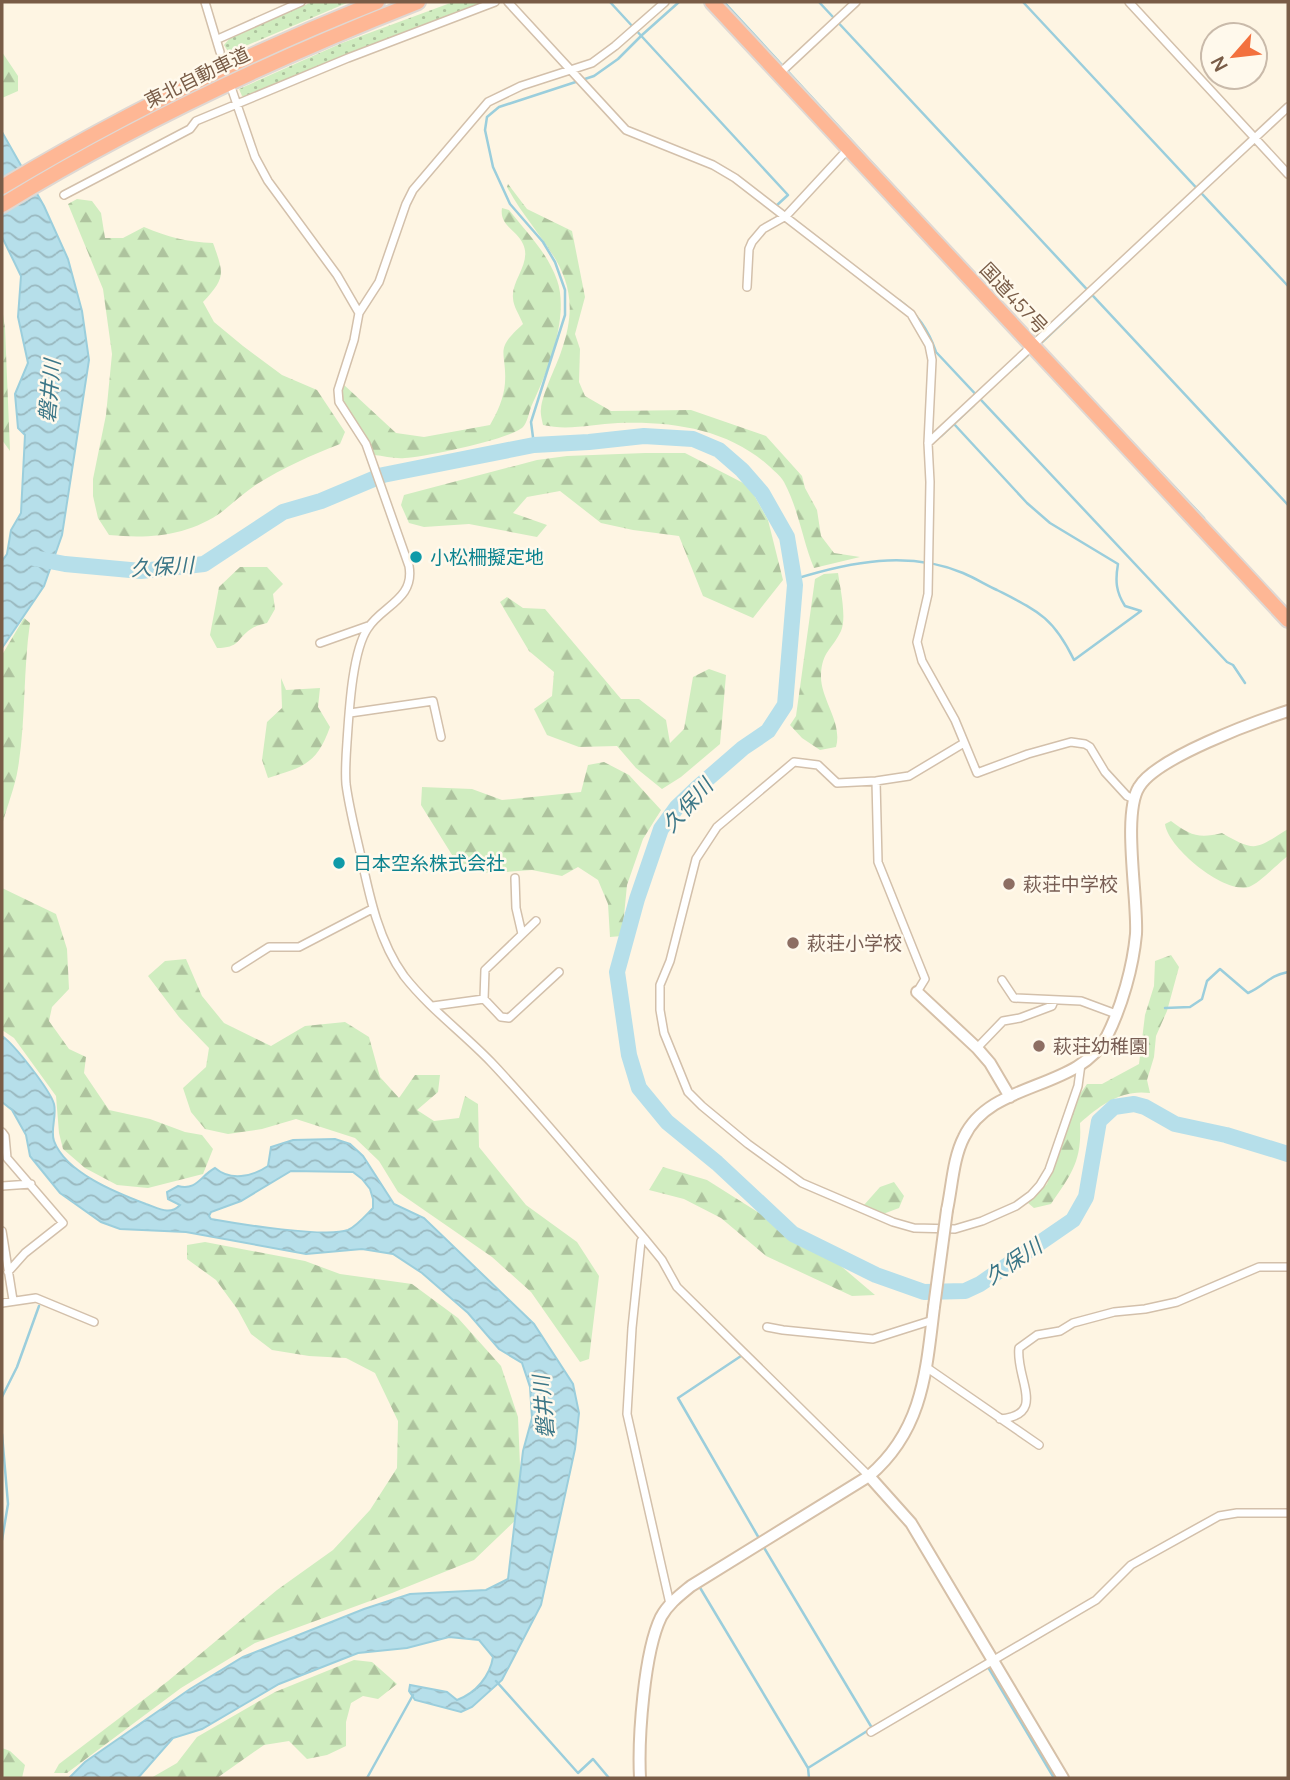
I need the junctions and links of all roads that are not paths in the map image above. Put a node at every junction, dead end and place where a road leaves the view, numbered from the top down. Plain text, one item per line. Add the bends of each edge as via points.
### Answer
1 (205, 2) edge
2 (301, 2) edge
3 (377, 2) edge
4 (418, 2) edge
5 (495, 2) edge
6 (508, 2) edge
7 (665, 2) edge
8 (712, 2) edge
9 (856, 2) edge
10 (1129, 2) edge
11 (218, 39) junction
12 (220, 52) tunnel mouth
13 (571, 70) junction
14 (780, 74) junction
15 (232, 90) tunnel mouth
16 (237, 104) junction
17 (1288, 107) edge
18 (1255, 138) junction
19 (849, 148) junction
20 (44, 171) junction
21 (1288, 174) edge
22 (2, 187) edge
23 (64, 195) dead end
24 (2, 205) edge
25 (786, 216) junction
26 (747, 287) dead end
27 (359, 313) junction
28 (1033, 347) junction
29 (928, 443) junction
30 (1287, 617) edge
31 (369, 625) junction
32 (320, 643) dead end
33 (1288, 711) edge
34 (350, 713) junction
35 (441, 737) dead end
36 (964, 743) junction
37 (876, 781) junction
38 (1134, 799) junction
39 (515, 878) dead end
40 (372, 909) junction
41 (536, 921) dead end
42 (522, 934) junction
43 (236, 968) dead end
44 (559, 972) dead end
45 (1002, 980) dead end
46 (917, 992) joint
47 (484, 999) junction
48 (1054, 1002) junction
49 (433, 1006) junction
50 (1116, 1014) junction
51 (977, 1048) junction
52 (1081, 1064) junction
53 (1010, 1097) junction
54 (2, 1132) edge
55 (31, 1184) junction
56 (2, 1186) edge
57 (2, 1231) edge
58 (644, 1238) junction
59 (1288, 1267) edge
60 (8, 1272) junction
61 (13, 1300) junction
62 (2, 1303) edge
63 (933, 1320) junction
64 (94, 1322) dead end
65 (767, 1326) dead end
66 (926, 1367) junction
67 (1000, 1419) junction
68 (1039, 1445) dead end
69 (869, 1476) junction
70 (1288, 1513) edge
71 (670, 1604) junction
72 (992, 1660) junction
73 (871, 1732) dead end
74 (640, 1778) edge
75 (1063, 1778) edge

1 - 11 street
2 - 11 street
3 - 20 highway, 東北自動車道 via 155,101
4 - 20 highway, 東北自動車道 via 219,86
5 - 16 street
6 - 13 street
7 - 13 street via 592,63
8 - 14 highway, 国道457号
9 - 14 street
10 - 18 street
11 - 12 street
13 - 25 street via 626,130 713,165
13 - 27 street via 502,94 477,113 413,190 379,282
14 - 19 highway, 国道457号
15 - 16 street
16 - 23 street via 195,121 190,129
16 - 27 street via 268,181 324,256
17 - 18 street
18 - 21 street
18 - 28 street
19 - 25 street
19 - 28 highway, 国道457号
20 - 22 highway, 東北自動車道
20 - 24 highway, 東北自動車道
25 - 26 street via 763,229 752,242
25 - 29 street via 911,314 922,331 932,360
27 - 31 street via 338,390 339,402 366,444 411,575 400,599
28 - 29 street
28 - 30 highway, 国道457号
29 - 36 street via 928,594 917,642
31 - 32 street
31 - 34 street via 358,652
33 - 38 street via 1222,735 1160,768 1144,780
34 - 35 street via 433,701
34 - 40 street via 346,783
36 - 37 street via 909,776
36 - 38 street via 977,773 1071,742 1084,744
37 - 46 street via 878,862 925,979
37 - 52 street via 837,783 818,765 794,762 717,827 696,859 660,985 664,1033 688,1091 748,1144 802,1183 894,1223 955,1229 1016,1206 1040,1185 1049,1170
38 - 50 street via 1136,934
39 - 42 street
40 - 43 street via 299,947 269,947
40 - 49 street via 404,976
41 - 42 street
42 - 47 street via 485,970
44 - 47 street via 509,1018 500,1017
45 - 48 street via 1014,998
46 - 51 street
47 - 49 street
48 - 50 street via 1081,1001
48 - 51 street via 1003,1021
49 - 58 street via 490,1061
50 - 52 street via 1097,1051
51 - 53 street
52 - 53 street
53 - 63 street, bridge via 981,1116 963,1138 947,1210
54 - 55 street via 7,1158
55 - 56 street
55 - 60 street via 63,1223
57 - 60 street
58 - 69 street via 677,1287
58 - 71 street via 627,1414
59 - 67 street via 1259,1267 1177,1302 1114,1312 1037,1335 1024,1343 1018,1354 1025,1409 1014,1418
60 - 61 street
61 - 62 street
61 - 64 street via 36,1298
63 - 65 street via 873,1339
63 - 66 street
66 - 67 street
66 - 69 street via 919,1404 908,1429 883,1465
67 - 68 street
69 - 71 street via 691,1586
69 - 72 street via 911,1523
70 - 72 street via 1219,1516 1132,1565 1096,1600
71 - 74 street via 653,1639 643,1699
72 - 73 street
72 - 75 street

